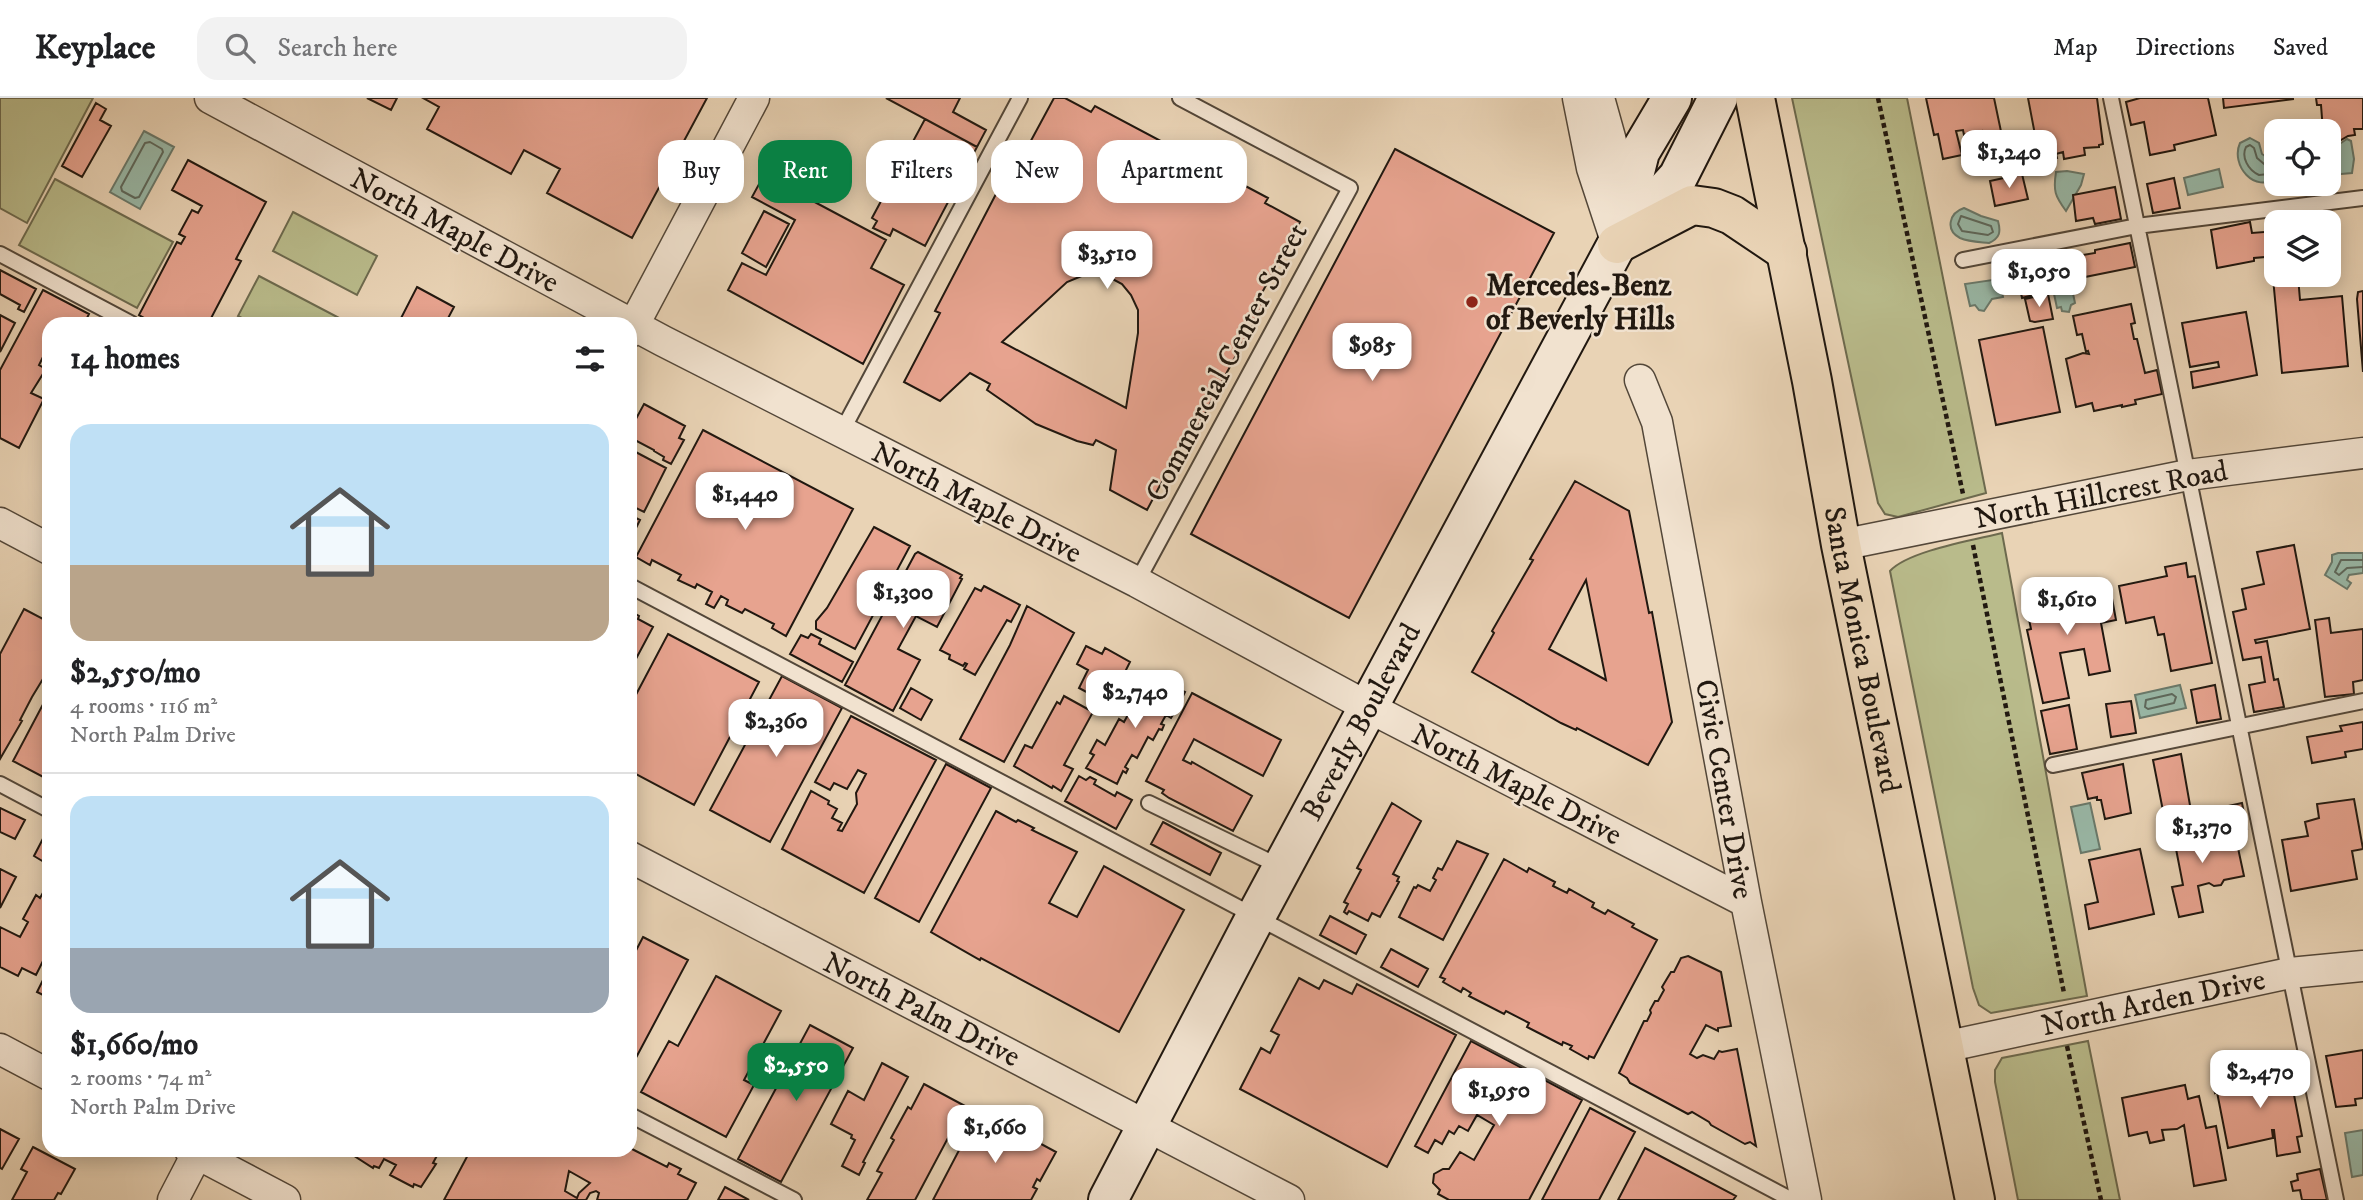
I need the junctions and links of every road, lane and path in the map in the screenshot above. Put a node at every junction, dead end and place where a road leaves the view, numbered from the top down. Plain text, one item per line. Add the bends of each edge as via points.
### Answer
1 (210, 98) edge
2 (754, 98) edge
3 (1020, 98) edge
4 (1180, 98) edge
5 (1578, 98) edge
6 (1599, 98) edge
7 (1672, 98) edge
8 (1718, 98) edge
9 (1755, 98) edge
10 (1878, 98) edge
11 (2111, 98) edge
12 (2363, 198) edge
13 (2137, 226) junction
14 (1617, 244) junction
15 (1787, 252) junction
16 (0, 254) edge
17 (1963, 260) dead end
18 (119, 317) edge
19 (610, 317) edge
20 (637, 320) edge
21 (637, 331) edge
22 (1640, 380) dead end
23 (841, 433) junction
24 (2363, 453) edge
25 (2188, 475) junction
26 (1964, 499) dead end
27 (0, 523) edge
28 (1972, 541) dead end
29 (1841, 545) junction
30 (42, 546) edge
31 (1137, 582) junction
32 (637, 590) edge
33 (2363, 701) edge
34 (1368, 707) junction
35 (2239, 725) junction
36 (2053, 765) dead end
37 (0, 784) edge
38 (1149, 803) dead end
39 (42, 806) edge
40 (637, 861) edge
41 (1282, 868) junction
42 (1746, 902) junction
43 (1255, 918) junction
44 (2363, 966) edge
45 (2290, 973) junction
46 (2065, 1000) dead end
47 (2067, 1045) dead end
48 (1944, 1048) junction
49 (0, 1049) edge
50 (42, 1071) edge
51 (637, 1119) edge
52 (1147, 1126) junction
53 (192, 1157) edge
54 (206, 1157) edge
55 (173, 1200) edge
56 (285, 1200) edge
57 (794, 1200) edge
58 (1108, 1200) edge
59 (1289, 1200) edge
60 (1791, 1200) edge
61 (1806, 1200) edge
62 (1975, 1200) edge
63 (2101, 1200) edge
64 (2336, 1200) edge

1 - 19 street, North Maple Drive
2 - 20 street
3 - 23 lane
4 - 31 lane, Commercial Center Street via 1350,188
5 - 14 street via 1592,167
6 - 14 street via 1611,141
7 - 14 main road, Beverly Boulevard via 1640,152
8 - 14 main road, Beverly Boulevard via 1678,177
9 - 15 main road, Santa Monica Boulevard
10 - 26 path
11 - 13 lane
12 - 13 lane
13 - 17 lane
13 - 25 lane
14 - 15 main road via 1692,205 1732,215
14 - 34 main road, Beverly Boulevard
15 - 29 main road, Santa Monica Boulevard
16 - 18 lane
21 - 23 street, North Maple Drive
22 - 42 street, Civic Center Drive via 1657,422
23 - 31 street, North Maple Drive
24 - 25 street, North Hillcrest Road
25 - 29 street, North Hillcrest Road
25 - 35 lane
27 - 30 street
28 - 46 path
29 - 48 main road, Santa Monica Boulevard
31 - 34 street, North Maple Drive
32 - 43 lane
33 - 35 lane
34 - 41 main road, Beverly Boulevard
34 - 42 street, North Maple Drive
35 - 36 lane
35 - 45 lane
37 - 39 lane
38 - 41 lane
40 - 52 street, North Palm Drive
41 - 43 main road, Beverly Boulevard
42 - 61 street, Civic Center Drive
43 - 52 main road, Beverly Boulevard
43 - 60 lane
44 - 45 street, North Arden Drive
45 - 48 street, North Arden Drive
45 - 64 lane
47 - 63 path
48 - 62 main road, Santa Monica Boulevard
49 - 50 street
51 - 57 lane
52 - 58 main road, Beverly Boulevard
52 - 59 street, North Palm Drive
53 - 55 street
54 - 56 street

